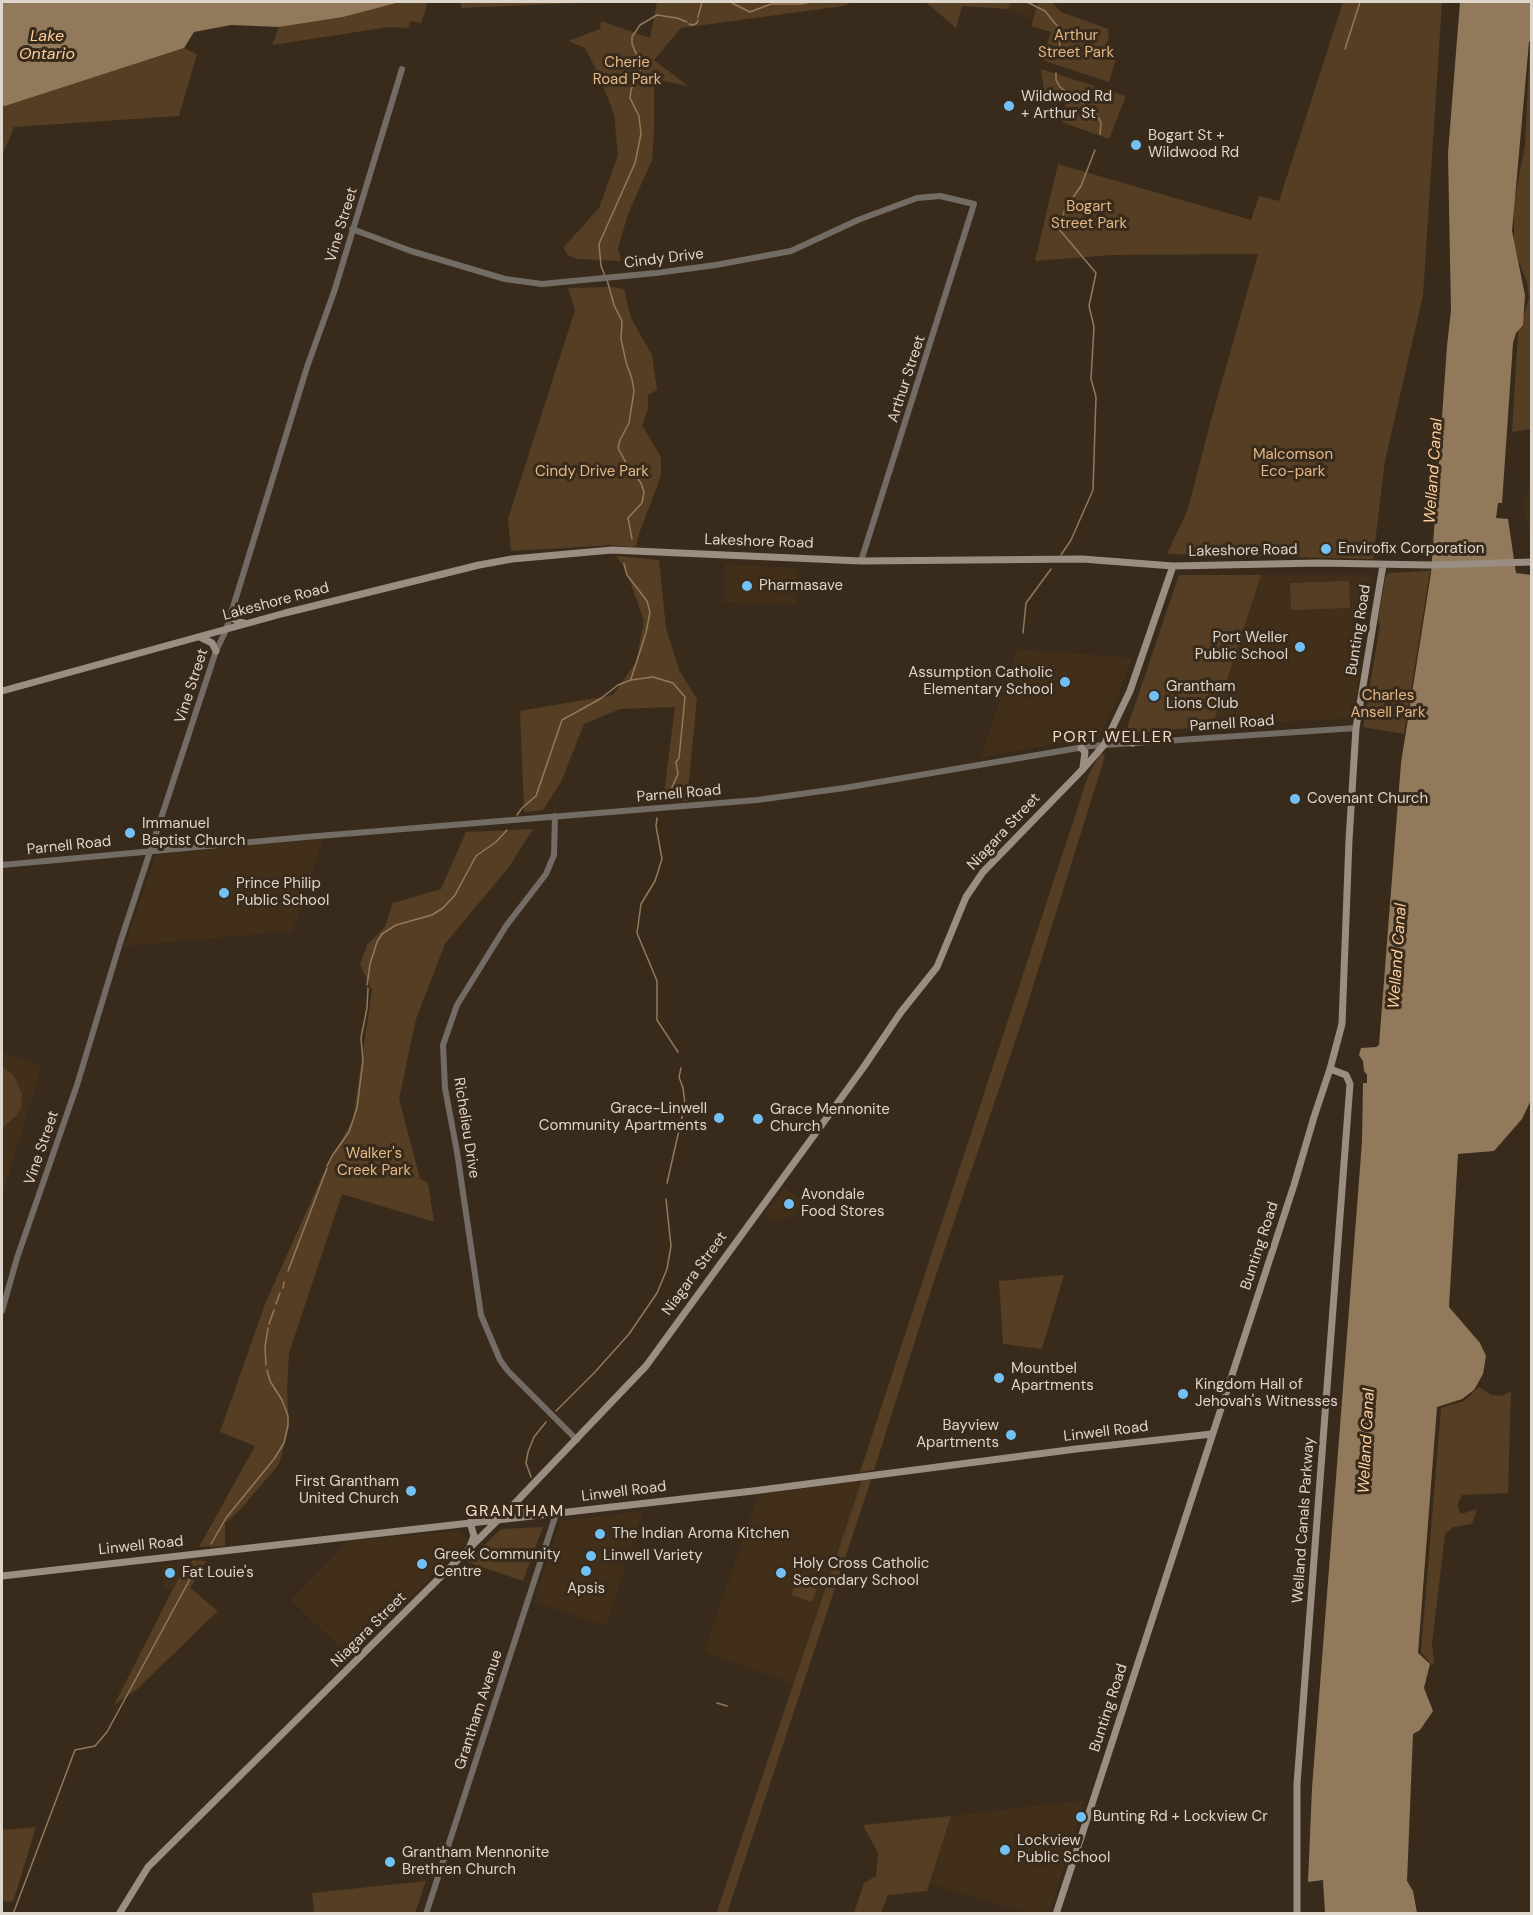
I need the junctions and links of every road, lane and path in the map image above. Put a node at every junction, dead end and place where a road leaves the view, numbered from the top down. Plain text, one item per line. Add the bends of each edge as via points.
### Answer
1 (402, 69) dead end
2 (974, 204) joint
3 (352, 229) junction
4 (861, 561) junction
5 (1532, 562) edge
6 (1383, 565) junction
7 (1173, 566) junction
8 (1195, 566) junction
9 (1163, 595) junction
10 (232, 611) junction
11 (250, 623) junction
12 (226, 630) junction
13 (200, 637) junction
14 (216, 651) junction
15 (2, 691) edge
16 (1356, 728) junction
17 (1112, 732) junction
18 (1133, 743) junction
19 (1104, 745) junction
20 (1081, 748) junction
21 (1083, 769) junction
22 (555, 816) junction
23 (150, 851) junction
24 (2, 866) edge
25 (1330, 1069) junction
26 (2, 1311) edge
27 (1212, 1434) junction
28 (577, 1440) junction
29 (517, 1500) junction
30 (556, 1514) junction
31 (541, 1515) junction
32 (497, 1520) junction
33 (470, 1522) junction
34 (469, 1548) junction
35 (2, 1576) edge
36 (119, 1914) edge
37 (426, 1914) edge
38 (1056, 1914) edge
39 (1297, 1914) edge

1 - 3 street, Vine Street
2 - 3 street, Cindy Drive via 940,196 917,198 791,251 666,272 542,284 495,276
2 - 4 street, Arthur Street
3 - 10 street, Vine Street
4 - 7 main road, Lakeshore Road via 1082,559
4 - 11 main road, Lakeshore Road via 612,550 512,559
5 - 6 main road, Lakeshore Road
6 - 8 main road, Lakeshore Road
6 - 16 main road, Bunting Road
7 - 8 main road, Lakeshore Road
7 - 9 main road, Niagara Street
8 - 9 main road via 1182,568
9 - 17 main road, Niagara Street
10 - 11 main road via 234,619
10 - 12 street, Vine Street
11 - 12 main road, Lakeshore Road
12 - 13 main road, Lakeshore Road
12 - 14 street, Vine Street
13 - 14 main road via 212,643
13 - 15 main road, Lakeshore Road
14 - 23 street, Vine Street
16 - 18 street, Parnell Road
16 - 25 main road, Bunting Road via 1344,1008
17 - 18 main road
17 - 19 main road, Niagara Street
18 - 19 street, Parnell Road
19 - 20 street, Parnell Road
19 - 21 main road, Niagara Street
20 - 21 main road via 1085,752
20 - 22 street, Parnell Road via 757,800
21 - 28 main road, Niagara Street via 983,872 966,897 937,967 646,1366
22 - 23 street, Parnell Road
22 - 28 street, Richelieu Drive via 554,855 546,874 506,926 457,1005 443,1046 445,1088 481,1315 508,1371
23 - 24 street, Parnell Road
23 - 26 street, Vine Street
25 - 27 main road, Bunting Road
25 - 39 main road, Welland Canals Parkway via 1346,1075 1350,1084 1297,1784
27 - 30 main road, Linwell Road
27 - 38 main road, Bunting Road
28 - 29 main road, Niagara Street
29 - 31 main road via 521,1510
29 - 32 main road, Niagara Street
30 - 31 main road, Linwell Road
30 - 37 street, Grantham Avenue
31 - 32 main road, Linwell Road
32 - 33 main road, Linwell Road
32 - 34 main road, Niagara Street
33 - 34 main road via 474,1536
33 - 35 main road, Linwell Road
34 - 36 main road, Niagara Street via 148,1867

